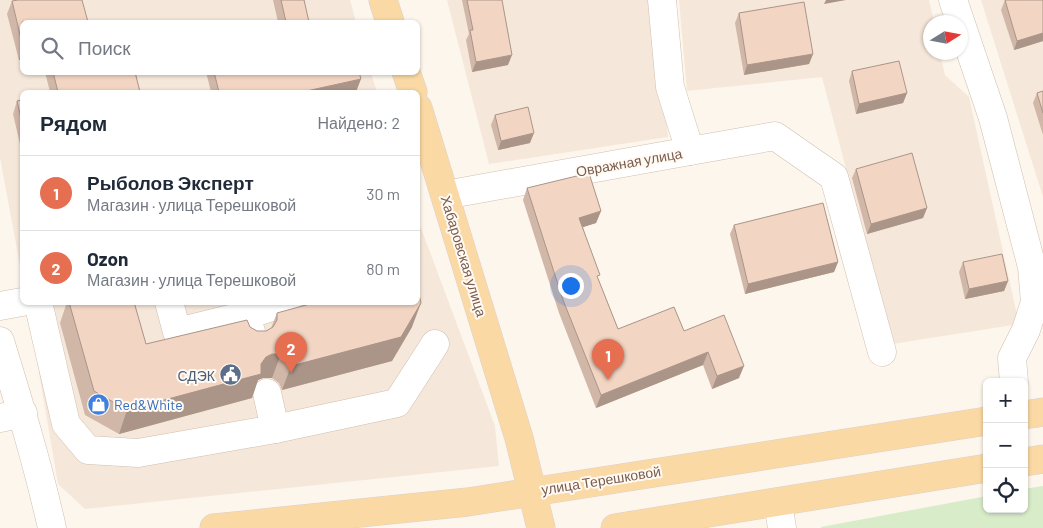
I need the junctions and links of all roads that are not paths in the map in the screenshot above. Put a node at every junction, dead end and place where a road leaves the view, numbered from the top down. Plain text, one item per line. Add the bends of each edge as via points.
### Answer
1 (383, 0) edge
2 (662, 0) edge
3 (953, 0) edge
4 (389, 20) edge
5 (407, 75) edge
6 (411, 90) edge
7 (420, 114) edge
8 (690, 151) junction
9 (445, 195) junction
10 (20, 302) edge
11 (1039, 302) edge
12 (39, 305) edge
13 (170, 305) edge
14 (283, 305) edge
15 (0, 306) edge
16 (0, 341) edge
17 (435, 344) dead end
18 (882, 352) dead end
19 (1013, 370) edge
20 (267, 394) dead end
21 (1043, 412) edge
22 (1028, 415) edge
23 (11, 416) edge
24 (983, 422) edge
25 (275, 429) junction
26 (1043, 459) edge
27 (1028, 461) edge
28 (983, 469) edge
29 (532, 491) junction
30 (780, 515) edge
31 (683, 523) edge
32 (52, 528) edge
33 (214, 528) edge
34 (541, 528) edge
35 (615, 528) edge

1 - 4 main road
2 - 8 street, Овражная улица via 670,87
3 - 11 street via 993,118
5 - 6 main road
7 - 9 main road, Хабаровская улица
8 - 9 street, Овражная улица
8 - 18 street via 775,136 834,177
9 - 29 main road, Хабаровская улица
10 - 15 street
11 - 19 street
12 - 25 street via 66,424 88,450 138,453
13 - 14 street via 177,332 250,327
16 - 23 street
17 - 25 street via 397,403
20 - 25 street
21 - 22 main road
23 - 32 street via 44,492
24 - 29 main road, улица Терешковой
26 - 27 main road
28 - 30 main road
29 - 33 main road, улица Терешковой via 468,502
29 - 34 main road, Хабаровская улица
30 - 31 main road
31 - 35 main road

